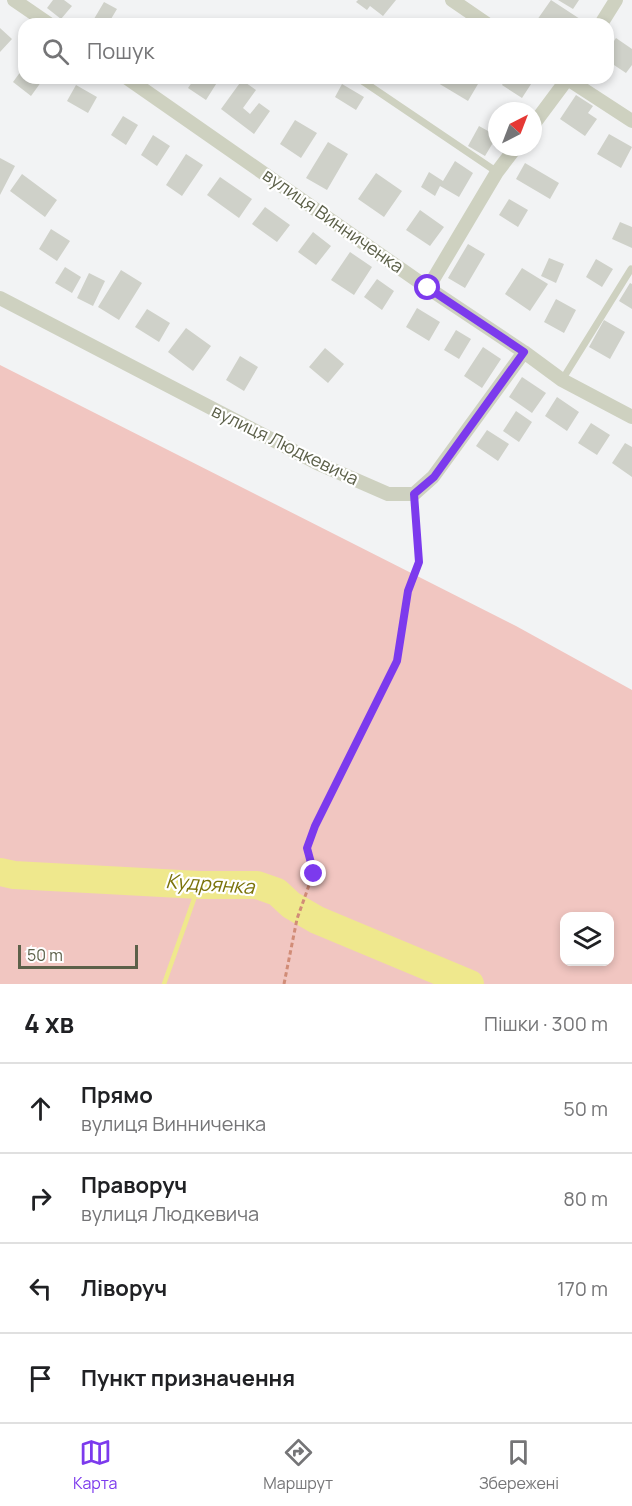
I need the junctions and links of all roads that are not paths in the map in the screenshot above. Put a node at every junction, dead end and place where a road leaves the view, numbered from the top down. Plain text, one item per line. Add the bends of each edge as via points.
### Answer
1 (14, 0) edge
2 (452, 0) edge
3 (616, 0) edge
4 (40, 18) edge
5 (478, 18) edge
6 (605, 18) edge
7 (137, 84) edge
8 (367, 84) edge
9 (564, 84) edge
10 (577, 84) edge
11 (542, 113) edge
12 (632, 121) edge
13 (509, 156) edge
14 (497, 172) junction
15 (631, 269) edge
16 (428, 288) junction
17 (0, 298) edge
18 (524, 352) junction
19 (562, 380) junction
20 (632, 417) edge

1 - 4 street
2 - 5 street
3 - 6 street
7 - 16 street, вулиця Винниченка
8 - 14 lane
9 - 11 street
10 - 12 street
13 - 14 street
14 - 16 street
15 - 19 lane
16 - 18 street, вулиця Винниченка
17 - 18 street, вулиця Людкевича via 317,463 388,494 414,494 434,477
18 - 19 street, вулиця Винниченка
19 - 20 street, вулиця Винниченка

